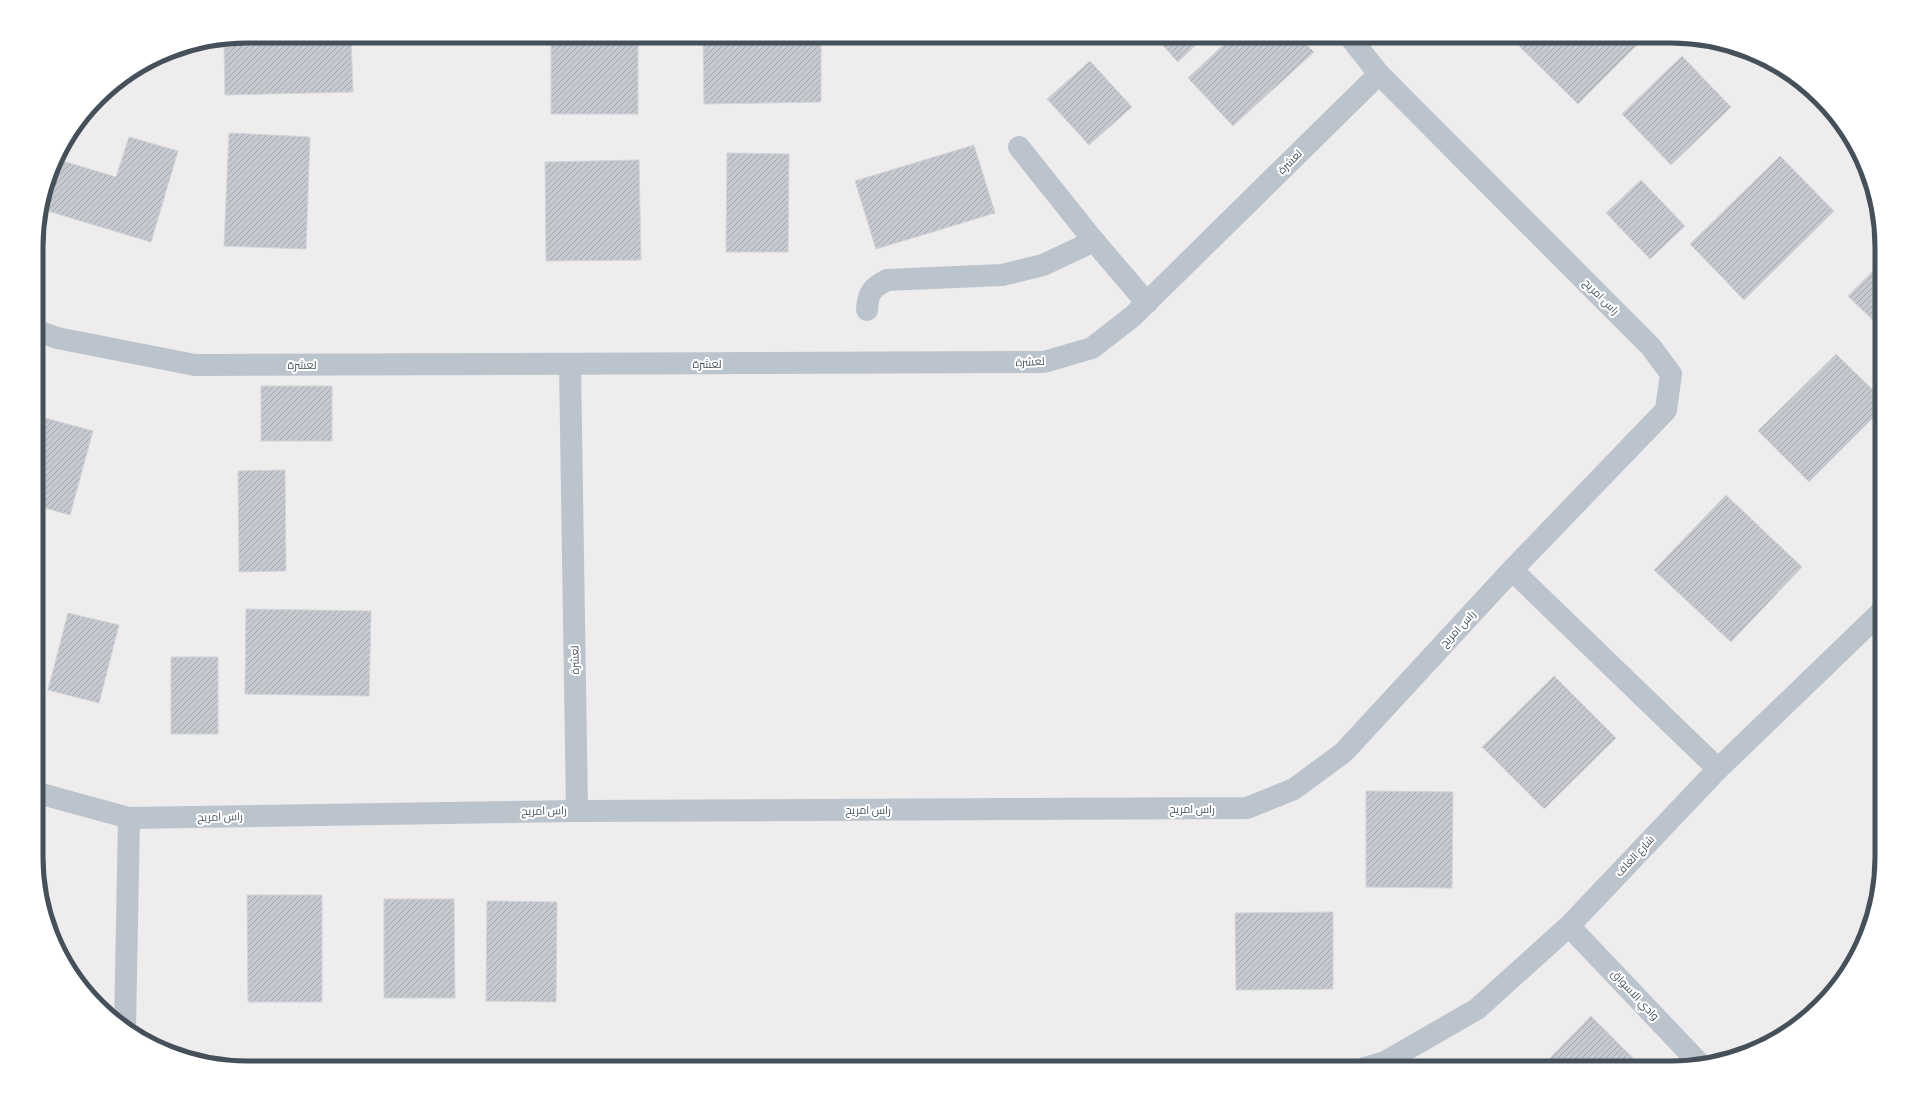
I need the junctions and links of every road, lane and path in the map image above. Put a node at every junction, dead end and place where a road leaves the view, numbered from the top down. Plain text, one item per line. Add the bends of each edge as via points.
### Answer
1 (1355, 43) edge
2 (1379, 74) junction
3 (1019, 147) dead end
4 (1094, 241) junction
5 (1147, 303) junction
6 (868, 310) dead end
7 (43, 333) edge
8 (570, 364) junction
9 (1512, 570) junction
10 (1875, 618) edge
11 (1718, 769) junction
12 (43, 794) edge
13 (577, 811) junction
14 (129, 818) junction
15 (1569, 926) junction
16 (125, 1021) edge
17 (1696, 1059) edge
18 (1387, 1061) edge

1 - 2 street, راس امريح
2 - 5 street, لعشرة
2 - 9 street, راس امريح via 1651,347 1671,374 1666,410
3 - 4 street
4 - 5 street
4 - 6 street via 1043,265 1002,275 887,280 875,286 868,297
5 - 8 street, لعشرة via 1092,348 1044,362
7 - 8 street, لعشرة via 57,338 195,364
8 - 13 street, لعشرة
9 - 11 street
9 - 13 street, راس امريح via 1344,752 1294,789 1248,808
10 - 11 street, شارع الغاف
11 - 15 street, شارع الغاف
12 - 14 street, راس امريح
13 - 14 street, راس امريح
14 - 16 street
15 - 17 street, وادي الاسواق
15 - 18 street, شارع الغاف via 1477,1009

